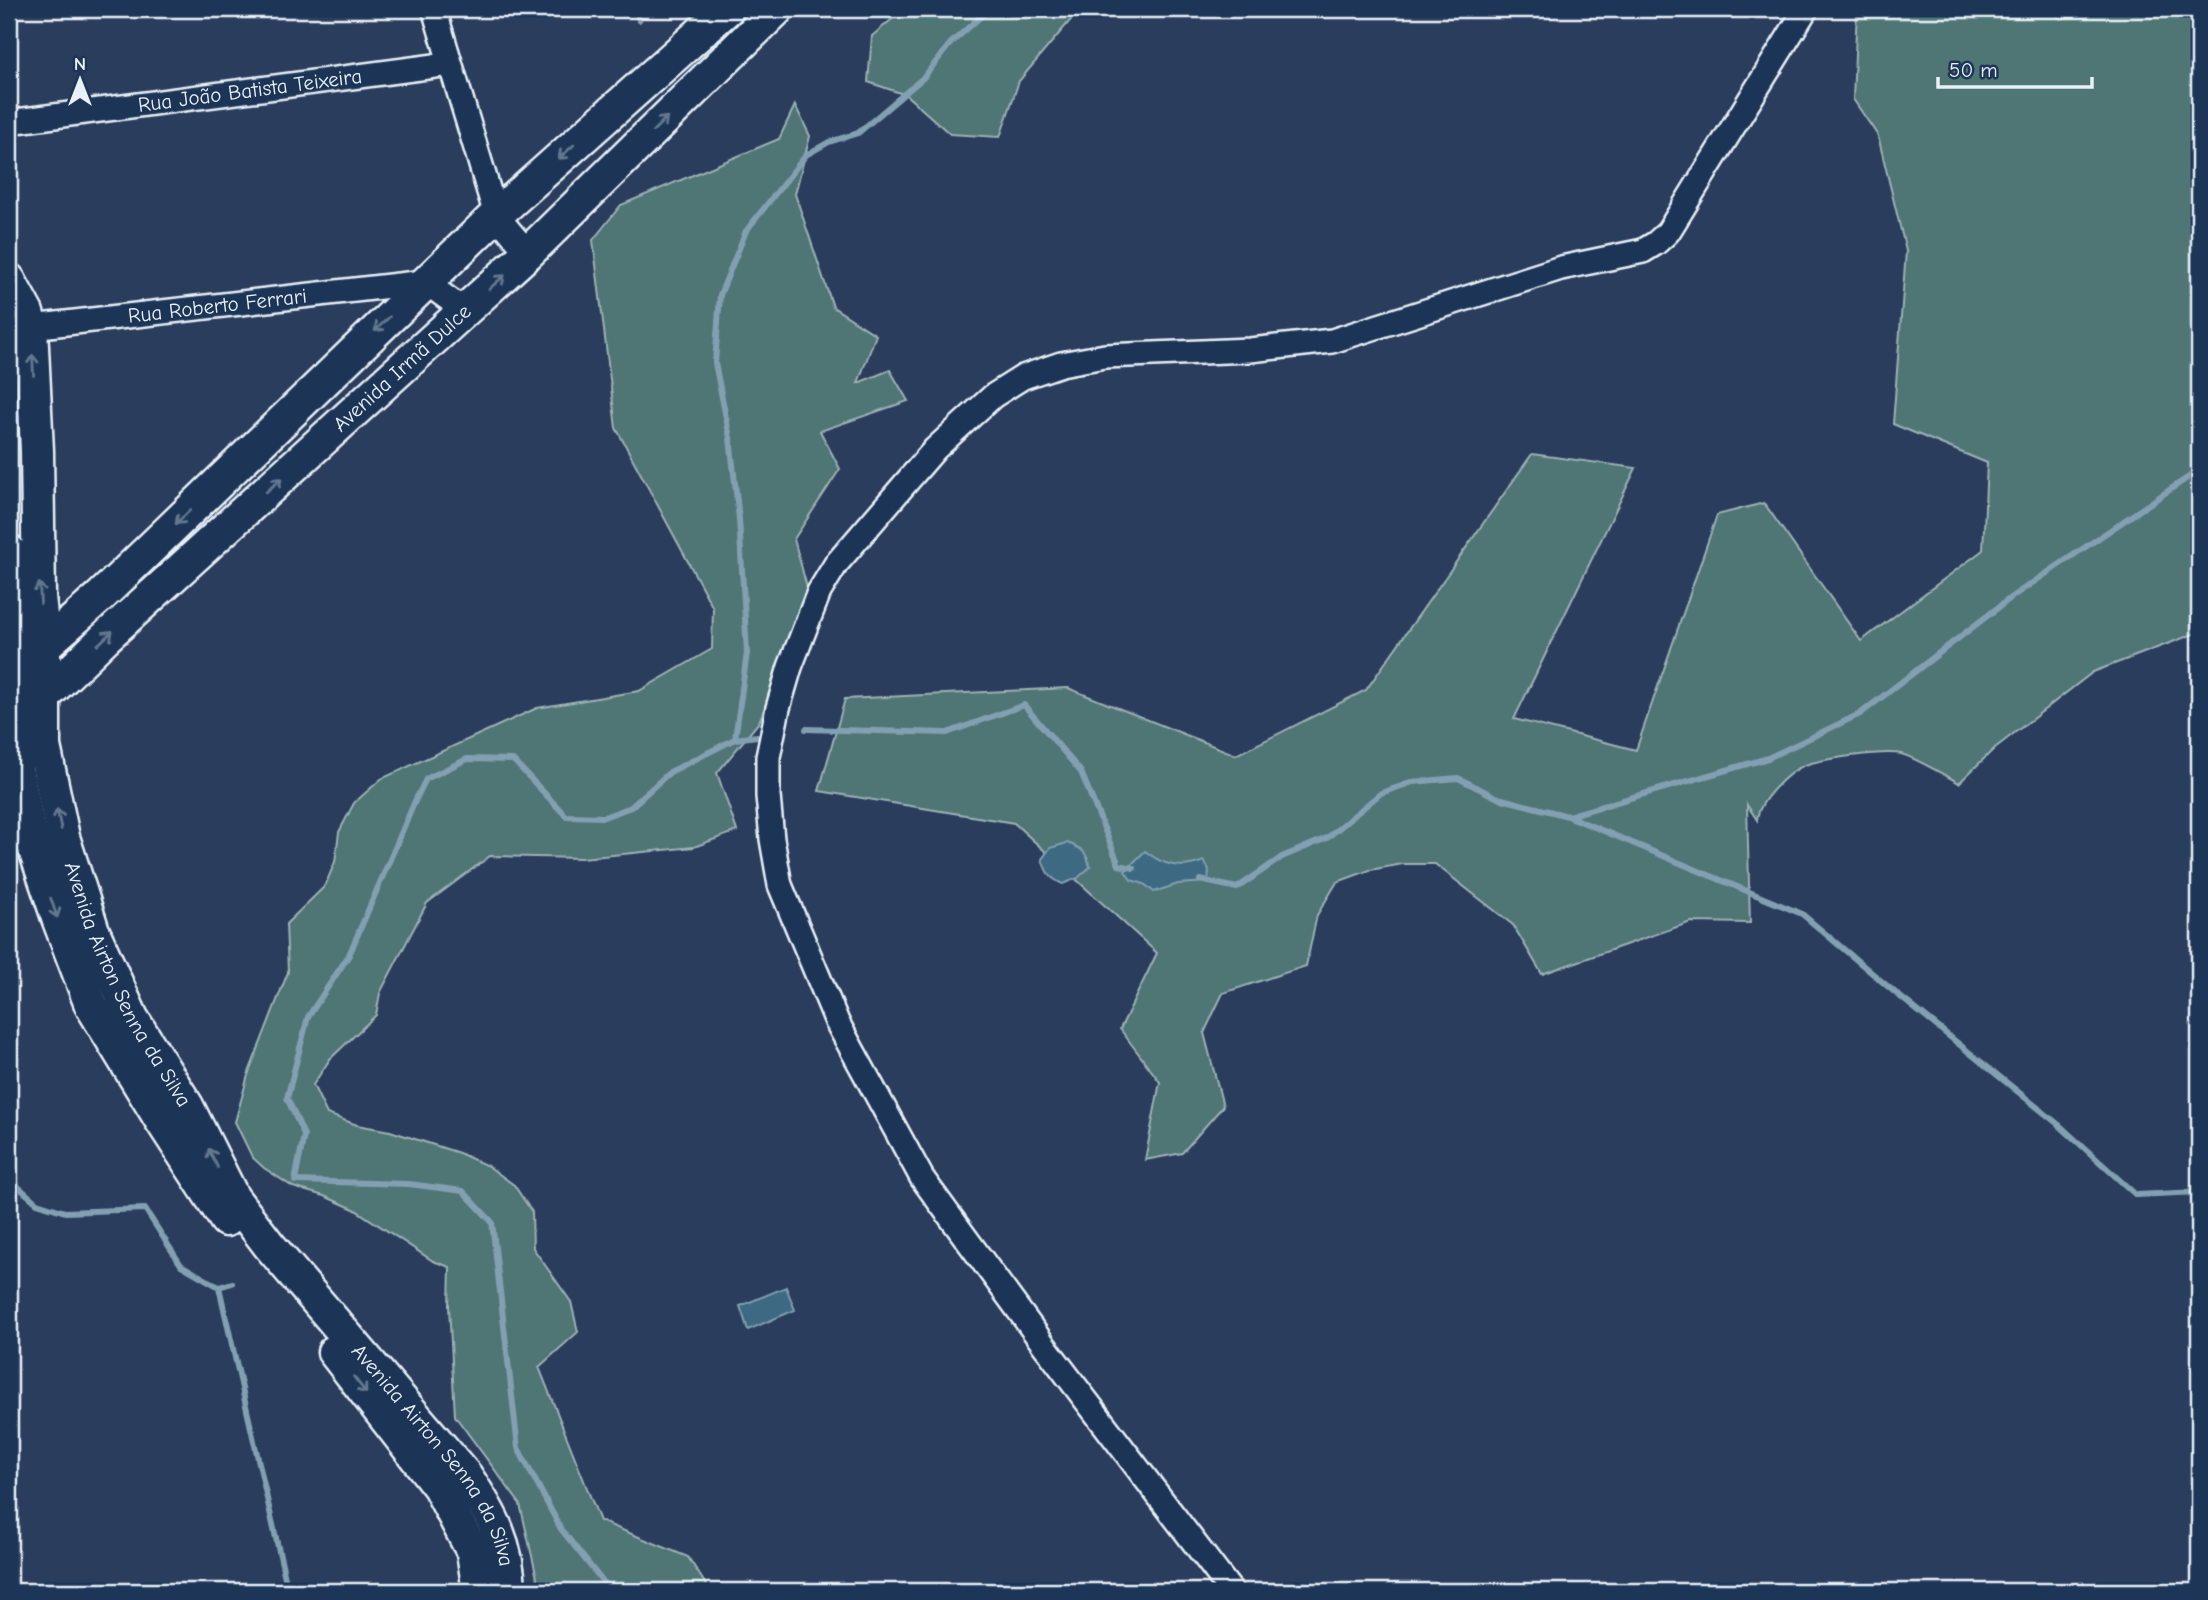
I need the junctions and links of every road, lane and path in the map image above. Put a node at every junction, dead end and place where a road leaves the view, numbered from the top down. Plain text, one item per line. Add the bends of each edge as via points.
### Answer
1 (434, 9) edge
2 (727, 9) edge
3 (777, 9) edge
4 (1807, 9) edge
5 (450, 64) junction
6 (9, 122) edge
7 (496, 215) junction
8 (528, 253) junction
9 (9, 280) edge
10 (425, 282) junction
11 (465, 311) junction
12 (20, 329) edge
13 (9, 551) edge
14 (44, 646) junction
15 (14, 662) junction
16 (30, 705) junction
17 (443, 1470) junction
18 (479, 1591) edge
19 (509, 1591) edge
20 (1231, 1591) edge

1 - 5 street
2 -> 7 street, Avenida Irmã Dulce
8 -> 3 street, Avenida Irmã Dulce
4 - 20 street via 1668,232 1643,251 1561,268 1332,341 1250,350 1105,356 1023,377 993,396 935,449 836,564 819,592 790,667 768,757 772,839 780,885 837,1022 922,1178
5 - 6 street, Rua João Batista Teixeira
5 - 7 street
7 - 8 street
7 - 10 street, Avenida Irmã Dulce
11 -> 8 street, Avenida Irmã Dulce
9 - 12 street, Avenida Airton Senna da Silva via 27,313
10 - 11 street
10 - 12 street, Rua Roberto Ferrari
10 -> 14 street, Avenida Irmã Dulce
16 -> 11 street, Avenida Irmã Dulce
14 -> 12 street, Avenida Airton Senna da Silva via 37,451
13 - 15 street, Avenida Airton Senna da Silva
14 - 15 street, Avenida Irmã Dulce
14 - 16 street, Avenida Airton Senna da Silva
15 - 16 street, Avenida Airton Senna da Silva
16 - 17 street, Avenida Airton Senna da Silva via 16,768 28,827 91,1005 174,1113 204,1189 245,1246
17 - 18 street, Avenida Airton Senna da Silva via 472,1552
17 - 19 street, Avenida Airton Senna da Silva via 472,1485 495,1522 509,1570

